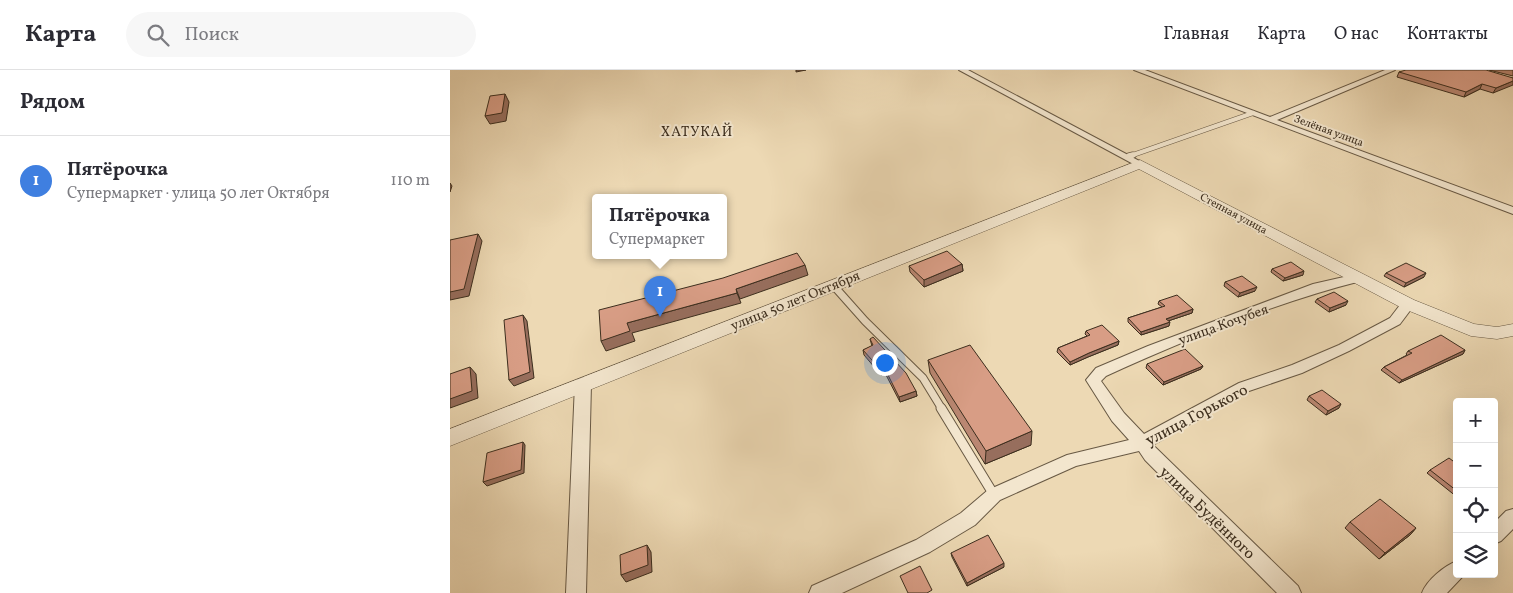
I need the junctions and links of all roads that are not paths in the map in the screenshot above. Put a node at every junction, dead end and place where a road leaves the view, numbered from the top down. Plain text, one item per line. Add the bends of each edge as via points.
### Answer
1 (1138, 70) edge
2 (1390, 70) edge
3 (967, 71) edge
4 (1253, 113) junction
5 (1270, 120) junction
6 (1134, 160) junction
7 (1513, 211) edge
8 (1357, 278) junction
9 (834, 285) junction
10 (1408, 304) junction
11 (1513, 330) edge
12 (1092, 380) joint
13 (583, 384) junction
14 (450, 438) edge
15 (1143, 443) junction
16 (994, 494) junction
17 (1513, 519) edge
18 (1496, 533) edge
19 (1453, 574) edge
20 (576, 593) edge
21 (819, 593) edge
22 (1291, 593) edge
23 (1432, 593) edge

1 - 4 street, Зелёная улица
2 - 5 street
3 - 6 street, Степная улица
4 - 5 street, Зелёная улица
4 - 6 lane
5 - 7 street, Зелёная улица
6 - 8 street, Степная улица
6 - 9 street, улица 50 лет Октября
8 - 10 street, Степная улица
8 - 12 street, улица Кочубея via 1317,288 1153,349 1101,372
9 - 13 street, улица 50 лет Октября
9 - 16 lane via 923,378
10 - 11 street, Степная улица via 1471,330 1497,333
10 - 15 street, улица Горького via 1395,321 1344,348 1244,387
12 - 15 street, улица Будённого via 1118,417
13 - 14 street, улица 50 лет Октября
13 - 20 street
15 - 16 street, улица Горького via 1073,460
15 - 22 street, улица Будённого via 1150,455
16 - 21 street, улица Горького via 968,519 923,546
17 - 18 street
19 - 23 street

